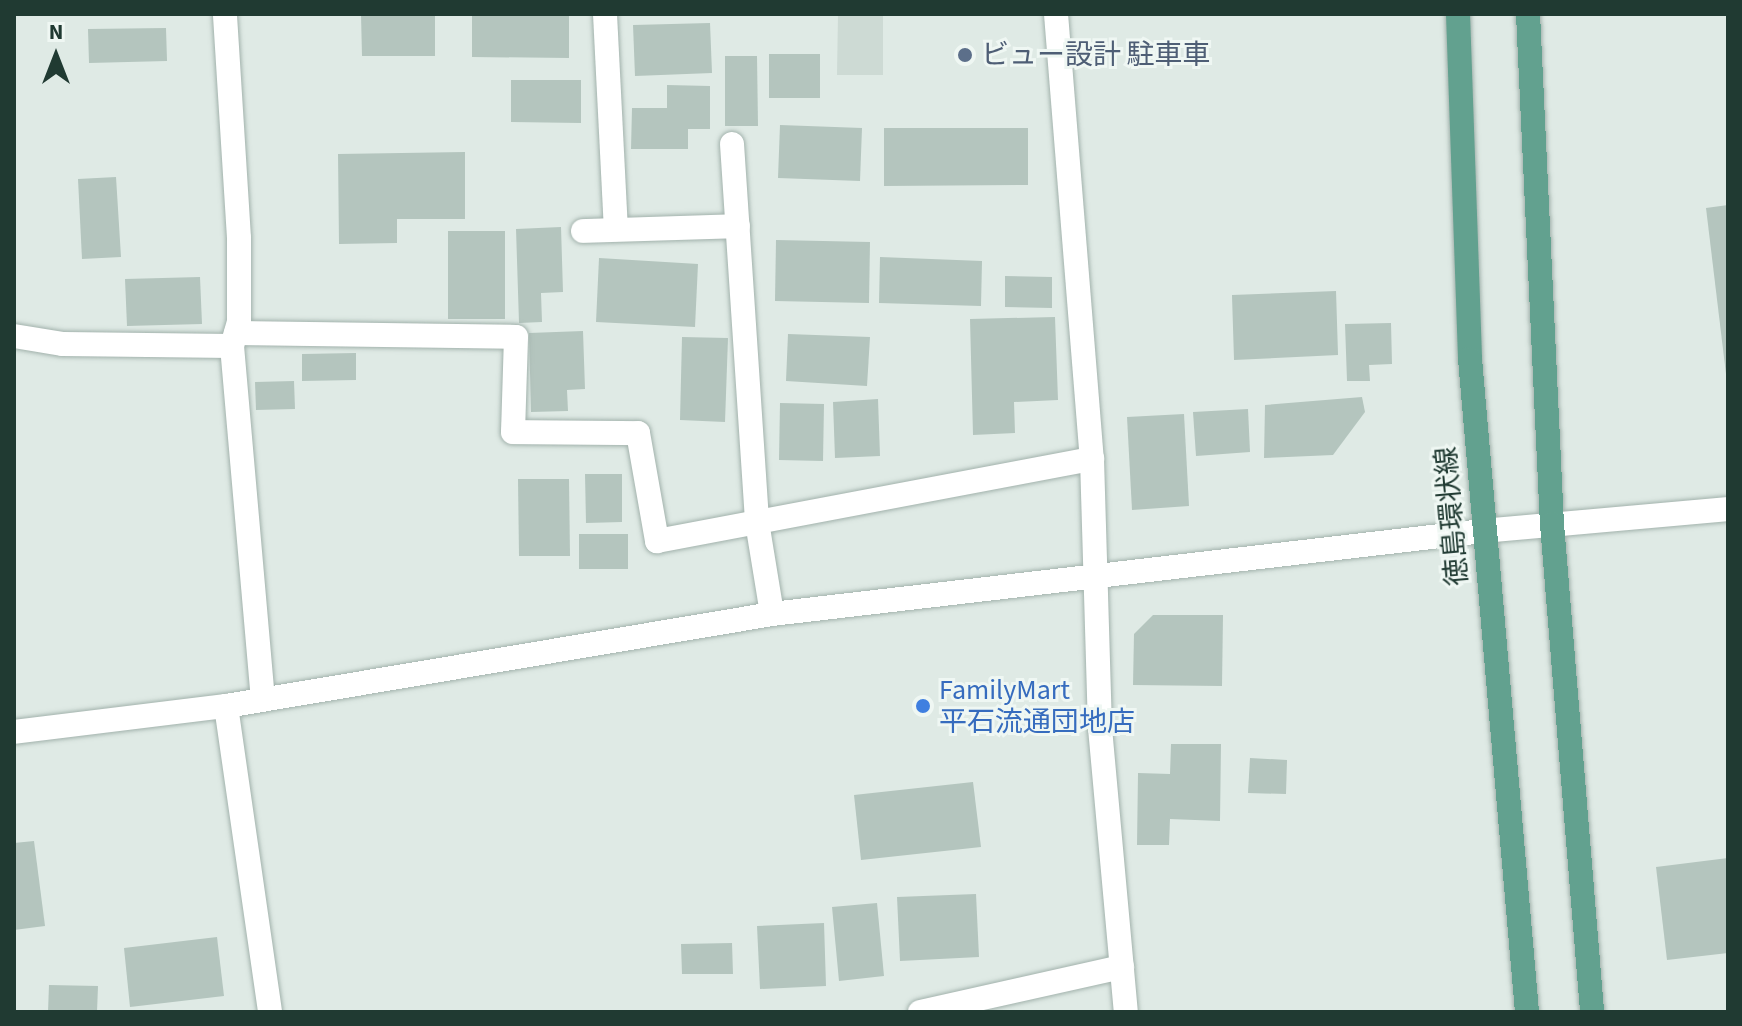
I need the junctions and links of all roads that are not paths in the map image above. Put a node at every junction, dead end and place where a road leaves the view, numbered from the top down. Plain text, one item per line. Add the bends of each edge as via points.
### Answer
1 (225, 14) edge
2 (605, 14) edge
3 (1056, 14) edge
4 (1458, 14) edge
5 (1528, 14) edge
6 (732, 144) dead end
7 (738, 226) junction
8 (616, 229) junction
9 (583, 231) dead end
10 (14, 336) edge
11 (234, 340) junction
12 (1092, 459) junction
13 (1728, 509) edge
14 (757, 522) junction
15 (1552, 524) junction
16 (1483, 531) junction
17 (1094, 576) junction
18 (772, 614) junction
19 (263, 697) junction
20 (226, 706) junction
21 (14, 732) edge
22 (1122, 967) junction
23 (270, 1012) edge
24 (920, 1012) edge
25 (1126, 1012) edge
26 (1527, 1012) edge
27 (1592, 1012) edge

1 - 11 street via 239,238
2 - 8 street
3 - 12 street
4 - 16 main road, 徳島環状線 via 1470,359
5 - 15 main road
6 - 7 street
7 - 8 street
7 - 14 street
8 - 9 street
10 - 11 street via 63,344
11 - 14 street via 516,337 513,432 638,433 657,541
11 - 19 street
12 - 14 street
12 - 17 street
13 - 15 street
14 - 18 street
15 - 16 street
15 - 27 main road
16 - 17 street
16 - 26 main road, 徳島環状線
17 - 18 street
17 - 22 street via 1100,728
18 - 19 street
19 - 20 street
20 - 21 street
20 - 23 street
22 - 24 street
22 - 25 street

